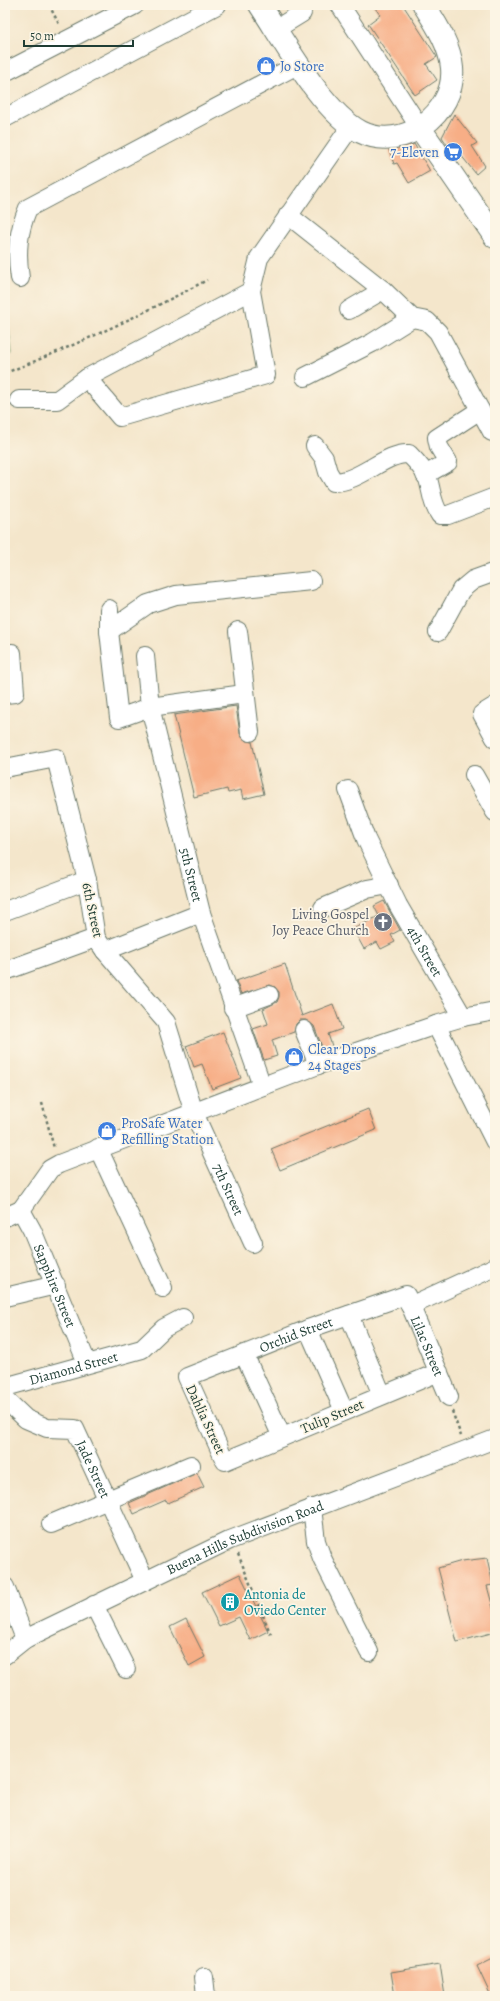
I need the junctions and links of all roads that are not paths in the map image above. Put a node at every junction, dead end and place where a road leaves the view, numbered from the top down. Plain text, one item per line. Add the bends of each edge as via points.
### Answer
1 (135, 5) edge
2 (217, 5) edge
3 (260, 5) edge
4 (340, 5) edge
5 (424, 5) edge
6 (302, 13) dead end
7 (276, 29) junction
8 (299, 64) junction
9 (5, 72) edge
10 (5, 118) edge
11 (351, 126) junction
12 (420, 128) junction
13 (288, 214) junction
14 (495, 237) edge
15 (20, 278) dead end
16 (383, 290) junction
17 (251, 291) junction
18 (349, 310) dead end
19 (412, 318) junction
20 (305, 377) dead end
21 (87, 378) junction
22 (19, 400) dead end
23 (480, 410) junction
24 (492, 432) dead end
25 (315, 446) dead end
26 (425, 475) junction
27 (495, 498) edge
28 (495, 572) edge
29 (311, 580) dead end
30 (109, 609) dead end
31 (109, 631) junction
32 (238, 631) dead end
33 (438, 632) dead end
34 (12, 653) dead end
35 (145, 656) dead end
36 (5, 694) edge
37 (244, 694) junction
38 (495, 706) edge
39 (150, 707) junction
40 (250, 732) dead end
41 (495, 738) edge
42 (5, 768) edge
43 (474, 775) dead end
44 (348, 790) dead end
45 (495, 812) edge
46 (87, 880) junction
47 (389, 884) junction
48 (323, 908) dead end
49 (5, 911) edge
50 (201, 913) junction
51 (101, 945) junction
52 (5, 971) edge
53 (269, 995) dead end
54 (233, 1008) junction
55 (495, 1011) edge
56 (463, 1017) junction
57 (436, 1025) junction
58 (304, 1030) dead end
59 (318, 1065) junction
60 (262, 1086) junction
61 (194, 1114) junction
62 (495, 1142) edge
63 (98, 1148) junction
64 (22, 1210) junction
65 (5, 1218) edge
66 (253, 1243) dead end
67 (495, 1267) edge
68 (56, 1285) junction
69 (163, 1288) dead end
70 (5, 1296) edge
71 (408, 1301) junction
72 (349, 1315) junction
73 (183, 1318) dead end
74 (308, 1329) junction
75 (244, 1354) junction
76 (87, 1363) junction
77 (439, 1372) junction
78 (187, 1377) joint
79 (5, 1387) edge
80 (382, 1395) junction
81 (450, 1397) road end
82 (5, 1399) edge
83 (344, 1411) junction
84 (282, 1437) junction
85 (495, 1439) edge
86 (225, 1461) joint
87 (191, 1465) dead end
88 (107, 1500) junction
89 (312, 1508) junction
90 (52, 1524) dead end
91 (145, 1581) junction
92 (5, 1588) edge
93 (94, 1605) junction
94 (25, 1639) junction
95 (369, 1652) dead end
96 (5, 1655) edge
97 (126, 1670) dead end
98 (204, 1977) dead end
99 (206, 1996) edge

1 - 9 street
2 - 10 street
3 - 7 main road
4 - 12 street
5 - 12 main road via 450,52 452,82 448,97 441,108
6 - 7 street
7 - 8 main road
8 - 11 main road via 328,106
8 - 15 street via 28,208 22,223 17,257
11 - 12 main road via 361,133 385,138
11 - 13 street
12 - 14 main road
13 - 16 street
13 - 17 street via 259,258
16 - 18 street
16 - 19 street
17 - 21 street
17 - 21 street via 266,375 120,417
19 - 20 street via 372,343
19 - 23 street via 427,321 438,332
21 - 22 street via 57,400
23 - 24 street
23 - 26 street via 437,438 448,462
25 - 26 street via 324,458 334,482 351,479 404,453 416,460
26 - 27 street via 440,515 448,515
28 - 33 street via 473,580 461,590
29 - 31 street via 176,595 148,604
30 - 31 street
31 - 39 street via 119,718
32 - 37 street
34 - 36 street via 15,693
35 - 39 street, 5th Street
37 - 39 street
37 - 40 street
38 - 41 street via 482,714
39 - 50 street, 5th Street
42 - 46 street, 6th Street via 56,758
43 - 45 street
44 - 47 street, 4th Street via 366,839
46 - 49 street
46 - 51 street, 6th Street
47 - 48 street via 367,889
47 - 56 street, 4th Street via 398,905
50 - 51 street
50 - 54 street, 5th Street
51 - 52 street
51 - 61 street, 6th Street via 166,1022
53 - 54 street
54 - 60 street, 5th Street
55 - 56 street
56 - 57 street
57 - 59 street
57 - 62 street
58 - 59 street
59 - 60 street
60 - 61 street
61 - 63 street
61 - 66 street, 7th Street
63 - 64 street via 50,1169
63 - 69 street
64 - 65 street
64 - 68 street, Sapphire Street
67 - 71 street, Orchid Street
68 - 70 street
68 - 76 street, Sapphire Street
71 - 72 street, Orchid Street
71 - 77 street, Lilac Street
72 - 74 street, Orchid Street
72 - 80 street
73 - 76 street, Diamond Street via 164,1328 142,1349
74 - 75 street, Orchid Street
74 - 83 street
75 - 78 street, Orchid Street
75 - 84 street
76 - 79 street, Diamond Street
77 - 80 street, Tulip Street
77 - 81 street, Lilac Street
78 - 86 street, Dahlia Street
80 - 83 street, Tulip Street
82 - 88 street, Jade Street via 26,1419 47,1428 75,1429
83 - 84 street, Tulip Street
84 - 86 street, Tulip Street
85 - 89 street, Buena Hills Subdivision Road
87 - 88 street
88 - 90 street
88 - 91 street, Jade Street
89 - 91 street, Buena Hills Subdivision Road via 230,1540
89 - 95 street via 316,1541 322,1558
91 - 93 street, Buena Hills Subdivision Road
92 - 94 street
93 - 94 street, Buena Hills Subdivision Road
93 - 97 street
94 - 96 street, Buena Hills Subdivision Road
98 - 99 street

